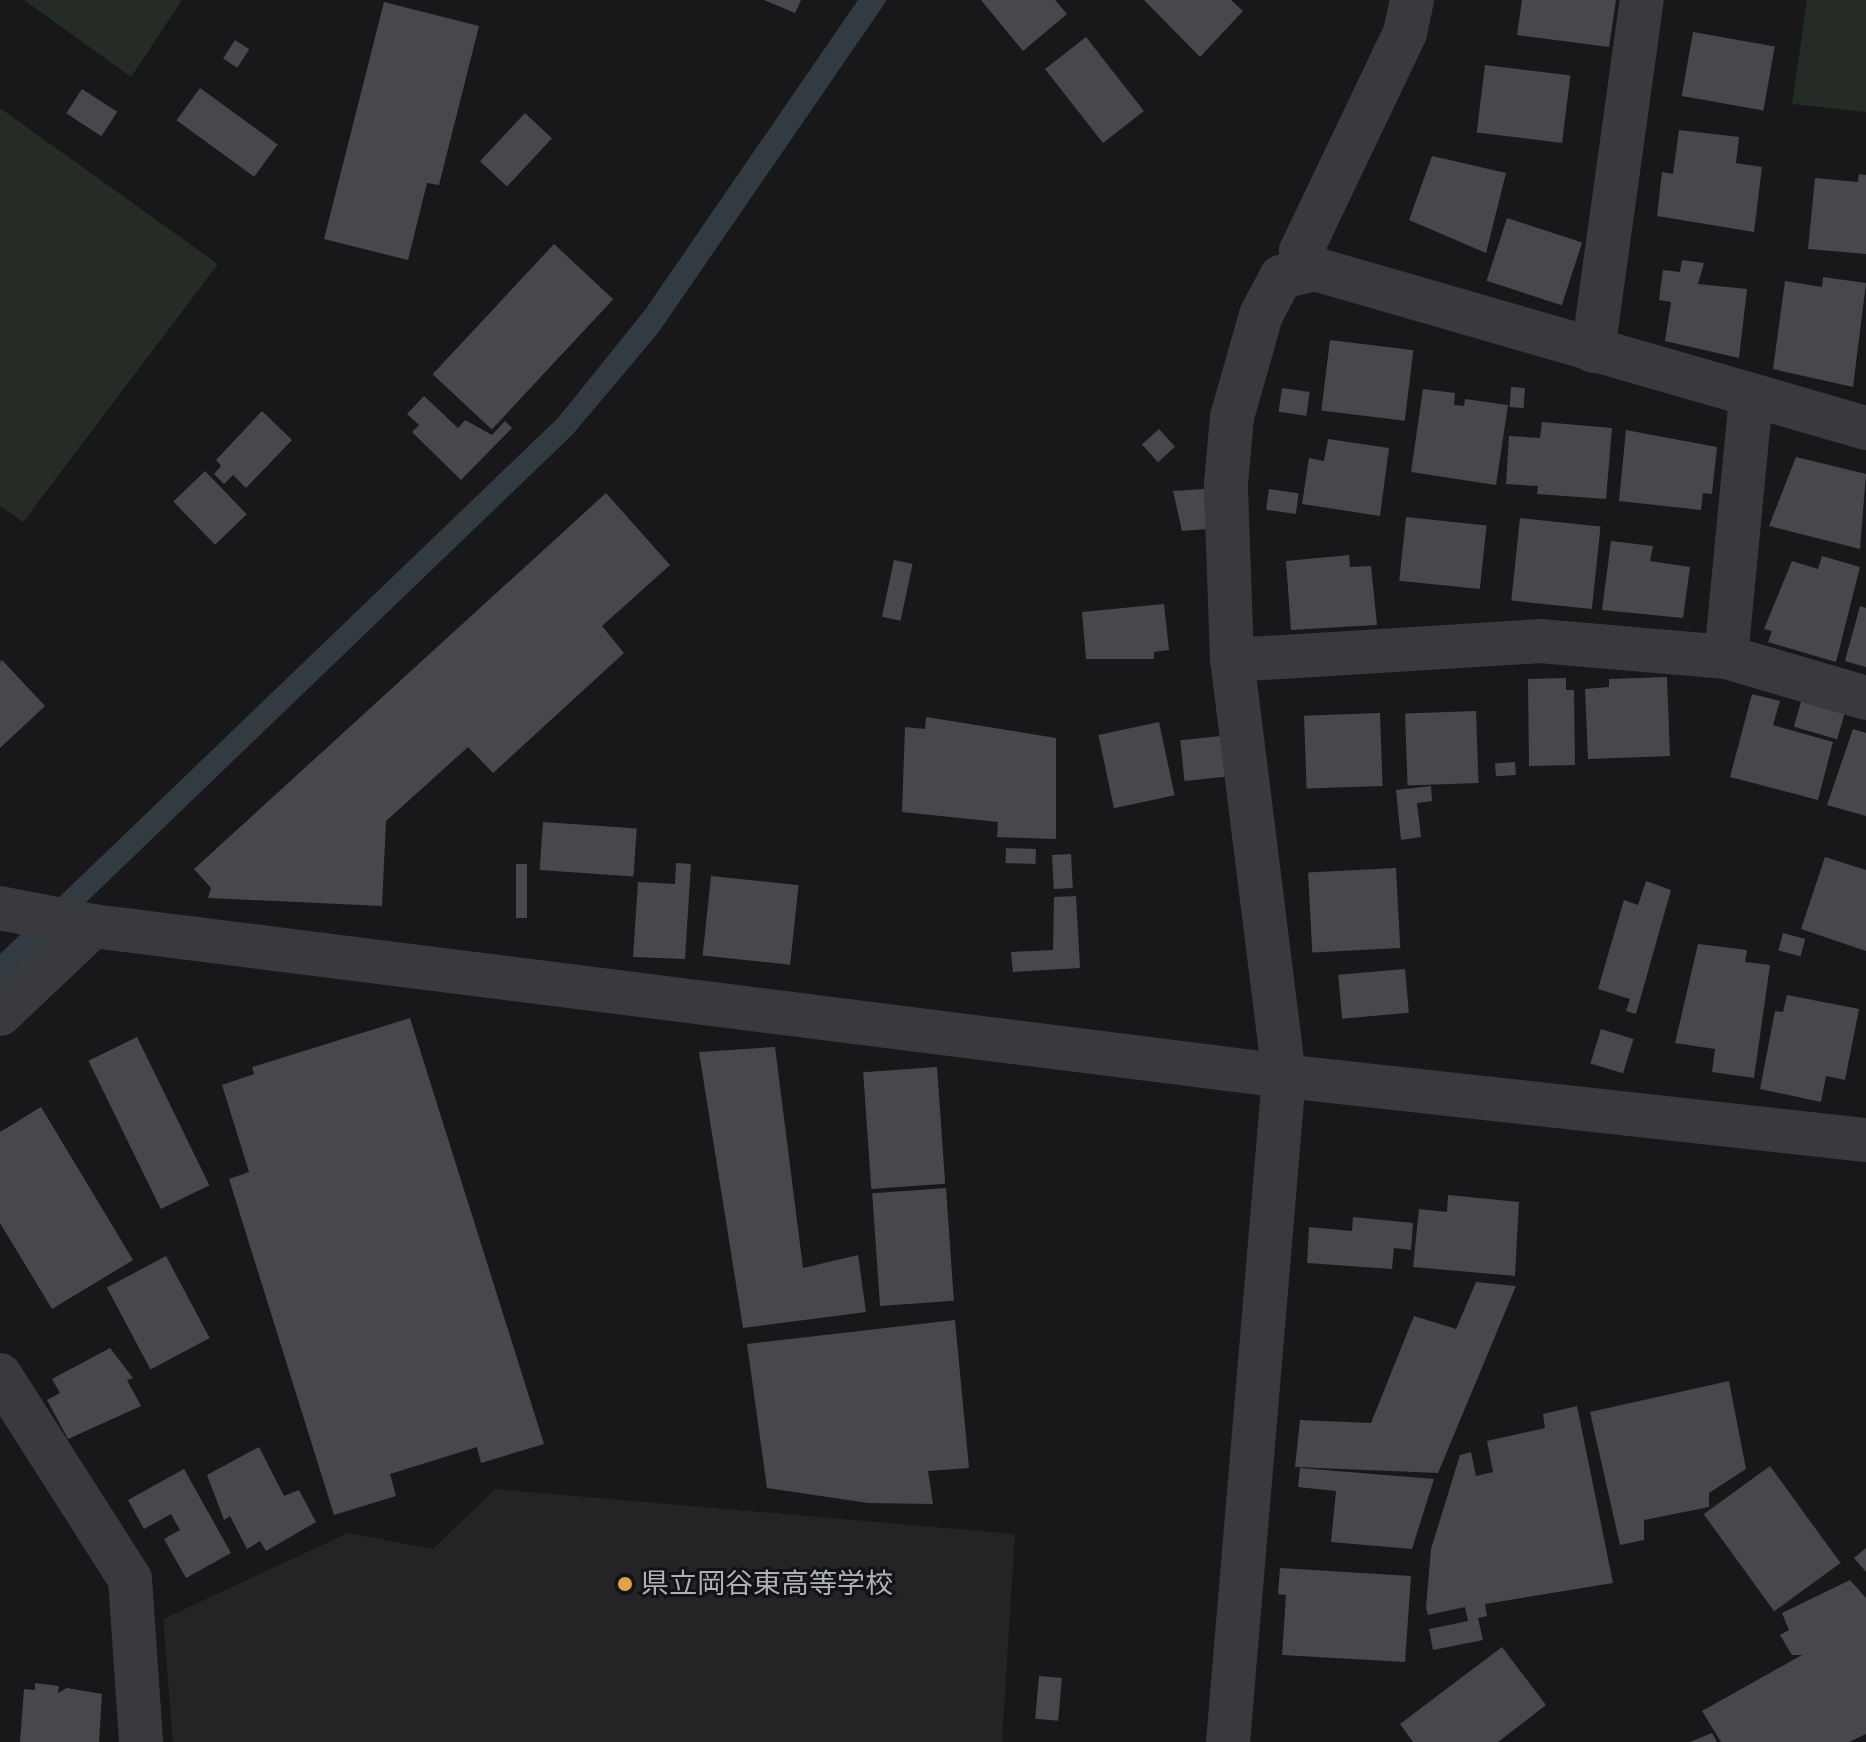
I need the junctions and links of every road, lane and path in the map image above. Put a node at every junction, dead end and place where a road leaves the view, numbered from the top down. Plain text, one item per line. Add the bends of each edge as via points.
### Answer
1 (1412, 0) edge
2 (1642, 0) edge
3 (1315, 269) junction
4 (1593, 351) junction
5 (1751, 397) junction
6 (1866, 428) edge
7 (1726, 657) junction
8 (1232, 660) junction
9 (1866, 698) edge
10 (5, 909) edge
11 (79, 924) junction
12 (0, 1014) edge
13 (1284, 1076) junction
14 (1866, 1140) edge
15 (0, 1375) edge
16 (141, 1742) edge
17 (1228, 1742) edge

1 - 3 street via 1405,33 1301,251
2 - 4 street
3 - 4 street
3 - 8 street via 1281,277 1261,315 1232,417 1226,484
4 - 5 street
5 - 6 street
5 - 7 street
7 - 8 street via 1540,641
7 - 9 street
8 - 13 street
10 - 11 street
11 - 12 street
11 - 13 street
13 - 14 street
13 - 17 street
15 - 16 street via 130,1579

